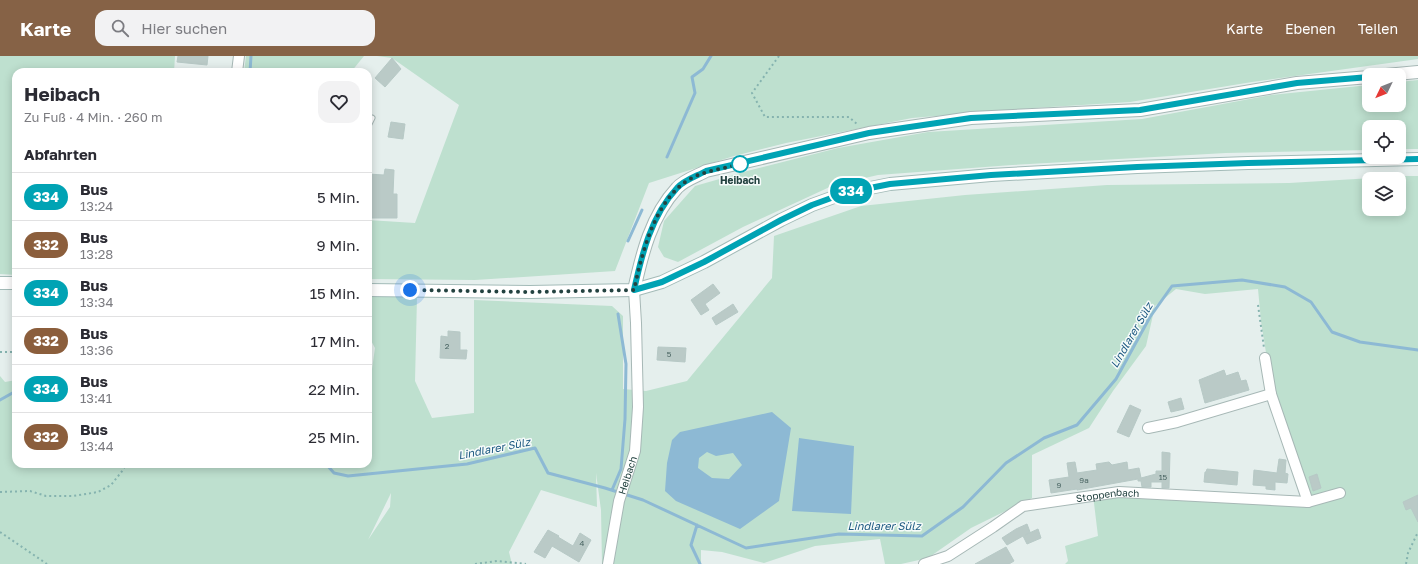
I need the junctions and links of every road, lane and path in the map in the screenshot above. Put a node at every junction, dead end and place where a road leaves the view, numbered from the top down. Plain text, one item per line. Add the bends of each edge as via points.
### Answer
1 (239, 56) edge
2 (779, 56) edge
3 (238, 68) edge
4 (1418, 72) edge
5 (1406, 73) edge
6 (1362, 78) edge
7 (869, 133) junction
8 (1418, 159) edge
9 (0, 283) edge
10 (12, 283) edge
11 (372, 290) edge
12 (634, 290) junction
13 (1258, 305) dead end
14 (0, 352) edge
15 (12, 352) edge
16 (1265, 358) joint
17 (1271, 394) junction
18 (1148, 428) dead end
19 (124, 468) edge
20 (0, 492) edge
21 (1340, 493) dead end
22 (1308, 502) junction
23 (0, 532) edge
24 (1418, 532) edge
25 (47, 564) edge
26 (475, 564) edge
27 (526, 564) edge
28 (608, 564) edge
29 (924, 564) edge
30 (1406, 564) edge

1 - 3 street
2 - 7 path via 752,93 765,117 849,118
4 - 5 main road
6 - 7 main road via 1297,83 1140,110 971,118
7 - 12 main road via 706,171 677,187 648,234
8 - 12 main road via 1137,167 890,184 845,193 812,205 697,266 662,282
9 - 10 main road
11 - 12 main road
12 - 28 street, Heibach via 638,407 635,451 619,501
13 - 16 path
14 - 15 path
16 - 17 street
17 - 18 street
17 - 22 street
19 - 20 path via 111,485 98,492 73,496
21 - 22 street, Stoppenbach
22 - 29 street, Stoppenbach via 1119,492 1023,506 948,556
23 - 25 path
24 - 30 path
26 - 27 path via 498,561

